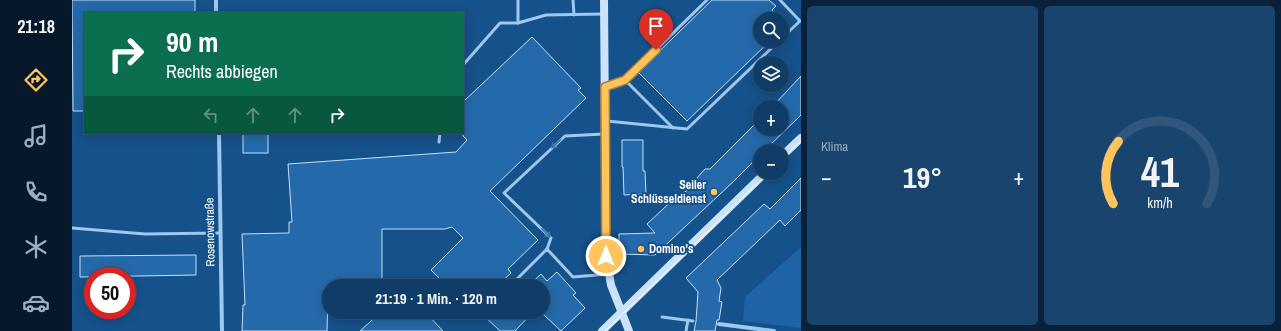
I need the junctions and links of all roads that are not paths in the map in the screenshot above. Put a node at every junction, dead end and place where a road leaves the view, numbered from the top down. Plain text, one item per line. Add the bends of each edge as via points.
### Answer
1 (216, 0) edge
2 (518, 0) edge
3 (573, 0) edge
4 (604, 0) edge
5 (707, 0) edge
6 (780, 0) edge
7 (216, 12) edge
8 (604, 14) junction
9 (574, 15) junction
10 (518, 23) junction
11 (789, 31) edge
12 (772, 48) edge
13 (464, 64) edge
14 (625, 80) junction
15 (605, 87) junction
16 (606, 121) junction
17 (674, 128) junction
18 (219, 134) edge
19 (440, 134) edge
20 (606, 134) junction
21 (801, 138) edge
22 (439, 142) dead end
23 (789, 149) edge
24 (758, 180) edge
25 (72, 228) edge
26 (220, 233) junction
27 (546, 249) junction
28 (609, 274) junction
29 (517, 279) edge
30 (622, 311) junction
31 (662, 317) dead end
32 (688, 320) junction
33 (693, 321) dead end
34 (719, 324) dead end
35 (222, 331) edge
36 (602, 331) edge
37 (629, 331) edge
38 (686, 331) edge
39 (774, 331) edge

1 - 7 street
2 - 10 lane
3 - 9 lane
4 - 8 main road
5 - 14 lane
6 - 11 lane via 800,21
8 - 9 lane
8 - 15 main road
9 - 10 lane via 546,15
10 - 13 lane via 500,23
12 - 17 lane via 688,129
14 - 15 lane
14 - 17 lane
15 - 16 main road
16 - 17 lane
16 - 20 main road
18 - 26 street, Rosenowstraße
19 - 22 lane
20 -> 27 lane via 565,136 504,192 551,238
20 - 28 main road via 606,256
21 - 23 main road
24 - 30 main road
25 - 26 lane via 145,234
26 - 35 street, Rosenowstraße
27 - 28 lane via 573,276
27 - 29 lane
28 - 30 main road
30 - 36 main road
30 - 37 main road
31 - 32 lane
32 - 33 lane
32 - 38 lane
34 - 39 street

